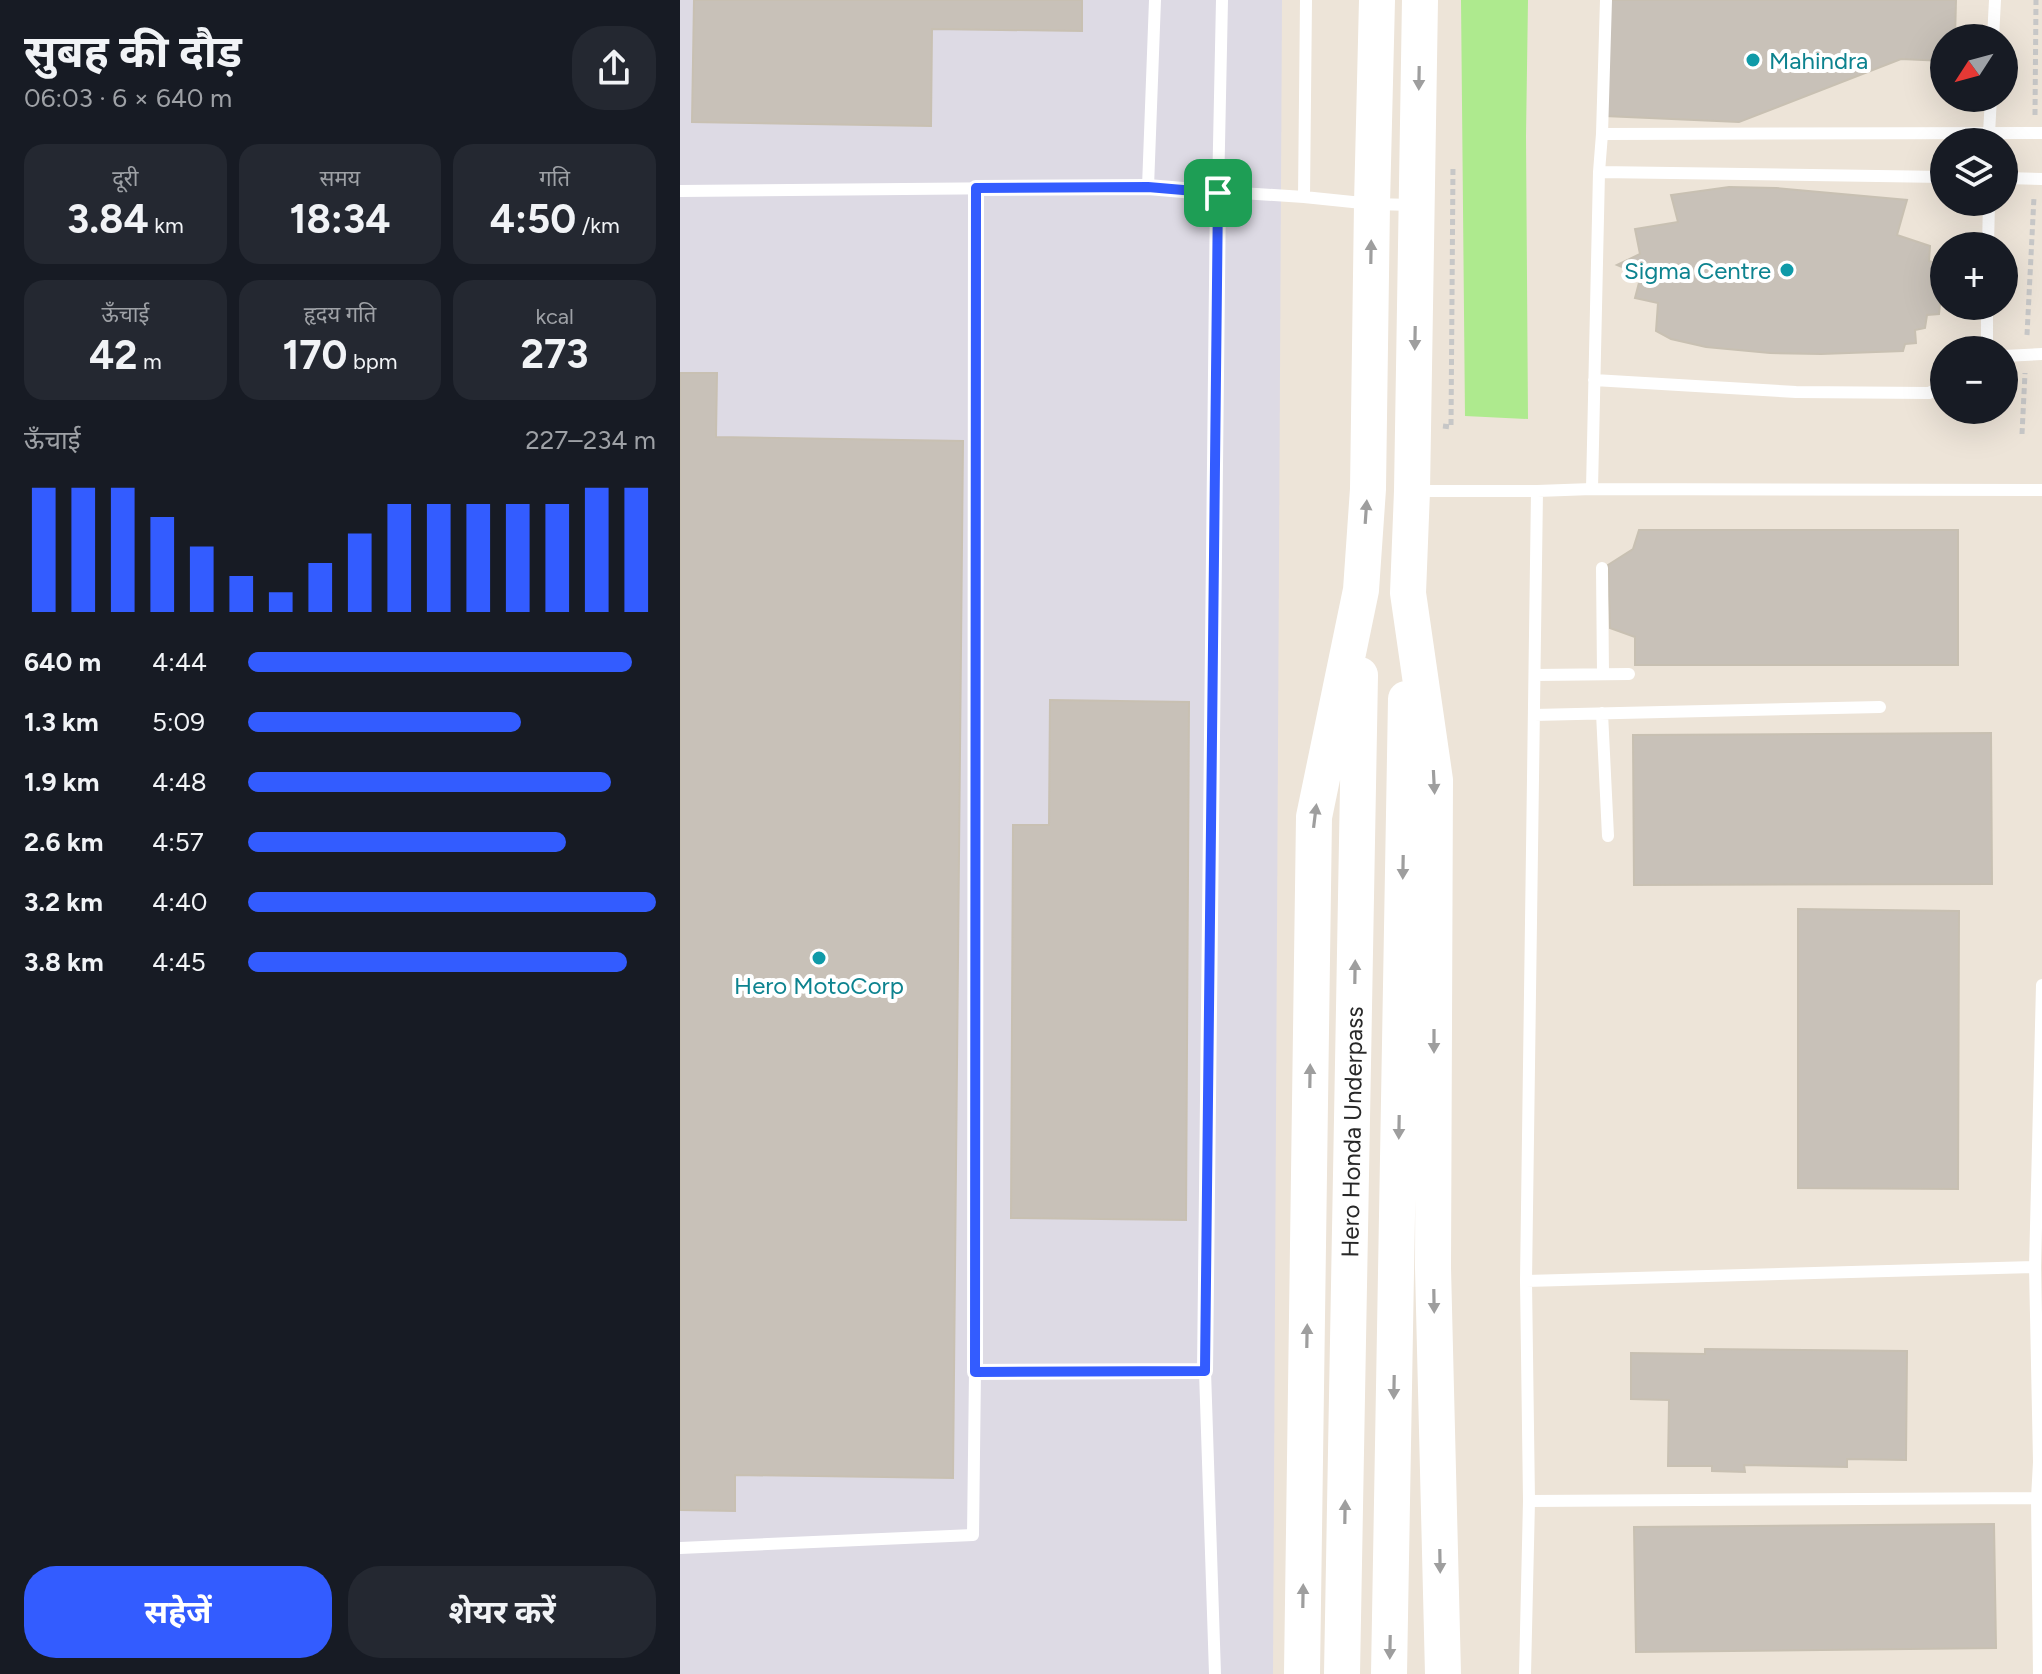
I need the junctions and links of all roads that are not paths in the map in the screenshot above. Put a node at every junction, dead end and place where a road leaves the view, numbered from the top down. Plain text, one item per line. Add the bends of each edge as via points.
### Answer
1 (1155, 0) edge
2 (1222, 0) edge
3 (1306, 0) edge
4 (1377, 0) edge
5 (1420, 0) edge
6 (1606, 0) edge
7 (1995, 0) edge
8 (1994, 24) edge
9 (1930, 133) edge
10 (1602, 134) junction
11 (1599, 172) junction
12 (1930, 177) edge
13 (2018, 178) edge
14 (2038, 179) edge
15 (1148, 187) junction
16 (976, 188) junction
17 (680, 191) edge
18 (1218, 193) junction
19 (1304, 197) junction
20 (1372, 204) junction
21 (1418, 205) junction
22 (2042, 354) edge
23 (2018, 355) edge
24 (1594, 380) junction
25 (1930, 393) edge
26 (1592, 489) junction
27 (2042, 490) edge
28 (1412, 491) junction
29 (1537, 491) junction
30 (1602, 568) dead end
31 (1361, 590) junction
32 (1408, 593) junction
33 (1603, 674) junction
34 (1629, 674) dead end
35 (1535, 675) junction
36 (1880, 707) dead end
37 (1602, 713) junction
38 (1534, 715) junction
39 (1608, 836) dead end
40 (2042, 985) edge
41 (2041, 1086) edge
42 (2040, 1147) edge
43 (2035, 1267) junction
44 (1526, 1281) junction
45 (1205, 1371) junction
46 (975, 1372) junction
47 (2041, 1462) edge
48 (2039, 1498) edge
49 (1529, 1501) junction
50 (680, 1548) edge
51 (1215, 1674) edge
52 (1302, 1674) edge
53 (1342, 1674) edge
54 (1389, 1674) edge
55 (1443, 1674) edge
56 (1525, 1674) edge
57 (2039, 1674) edge

1 - 15 lane
2 - 18 lane
3 - 19 lane
4 - 20 main road
5 -> 21 main road
6 - 10 lane
7 - 8 lane
9 - 10 lane
10 - 11 lane
11 - 12 lane
11 - 24 lane
13 - 14 lane
15 - 16 lane
15 - 18 lane
16 - 17 lane
16 - 46 lane
18 - 19 lane
18 - 45 lane
19 - 20 lane
20 - 21 lane
31 -> 20 main road via 1368,489
21 -> 28 main road
22 - 23 lane
24 - 25 lane via 1796,392
24 - 26 lane
26 - 27 lane
26 - 29 lane
28 - 29 lane
28 - 32 main road
29 - 35 lane
30 - 33 lane
52 -> 31 main road via 1314,817
53 -> 31 main road, Hero Honda Underpass
32 -> 54 main road, Hero Honda Underpass
32 -> 55 main road via 1435,780 1433,1268
33 - 34 lane
33 - 35 lane
35 - 38 lane
36 - 37 lane
37 - 38 lane
37 - 39 lane
38 - 44 lane
40 - 41 lane
41 - 42 lane
42 - 43 lane
43 - 44 lane
43 - 47 lane
44 - 49 lane
45 - 46 lane
45 - 51 lane
46 - 50 lane via 973,1535
47 - 48 lane
48 - 49 lane
48 - 57 lane
49 - 56 lane

